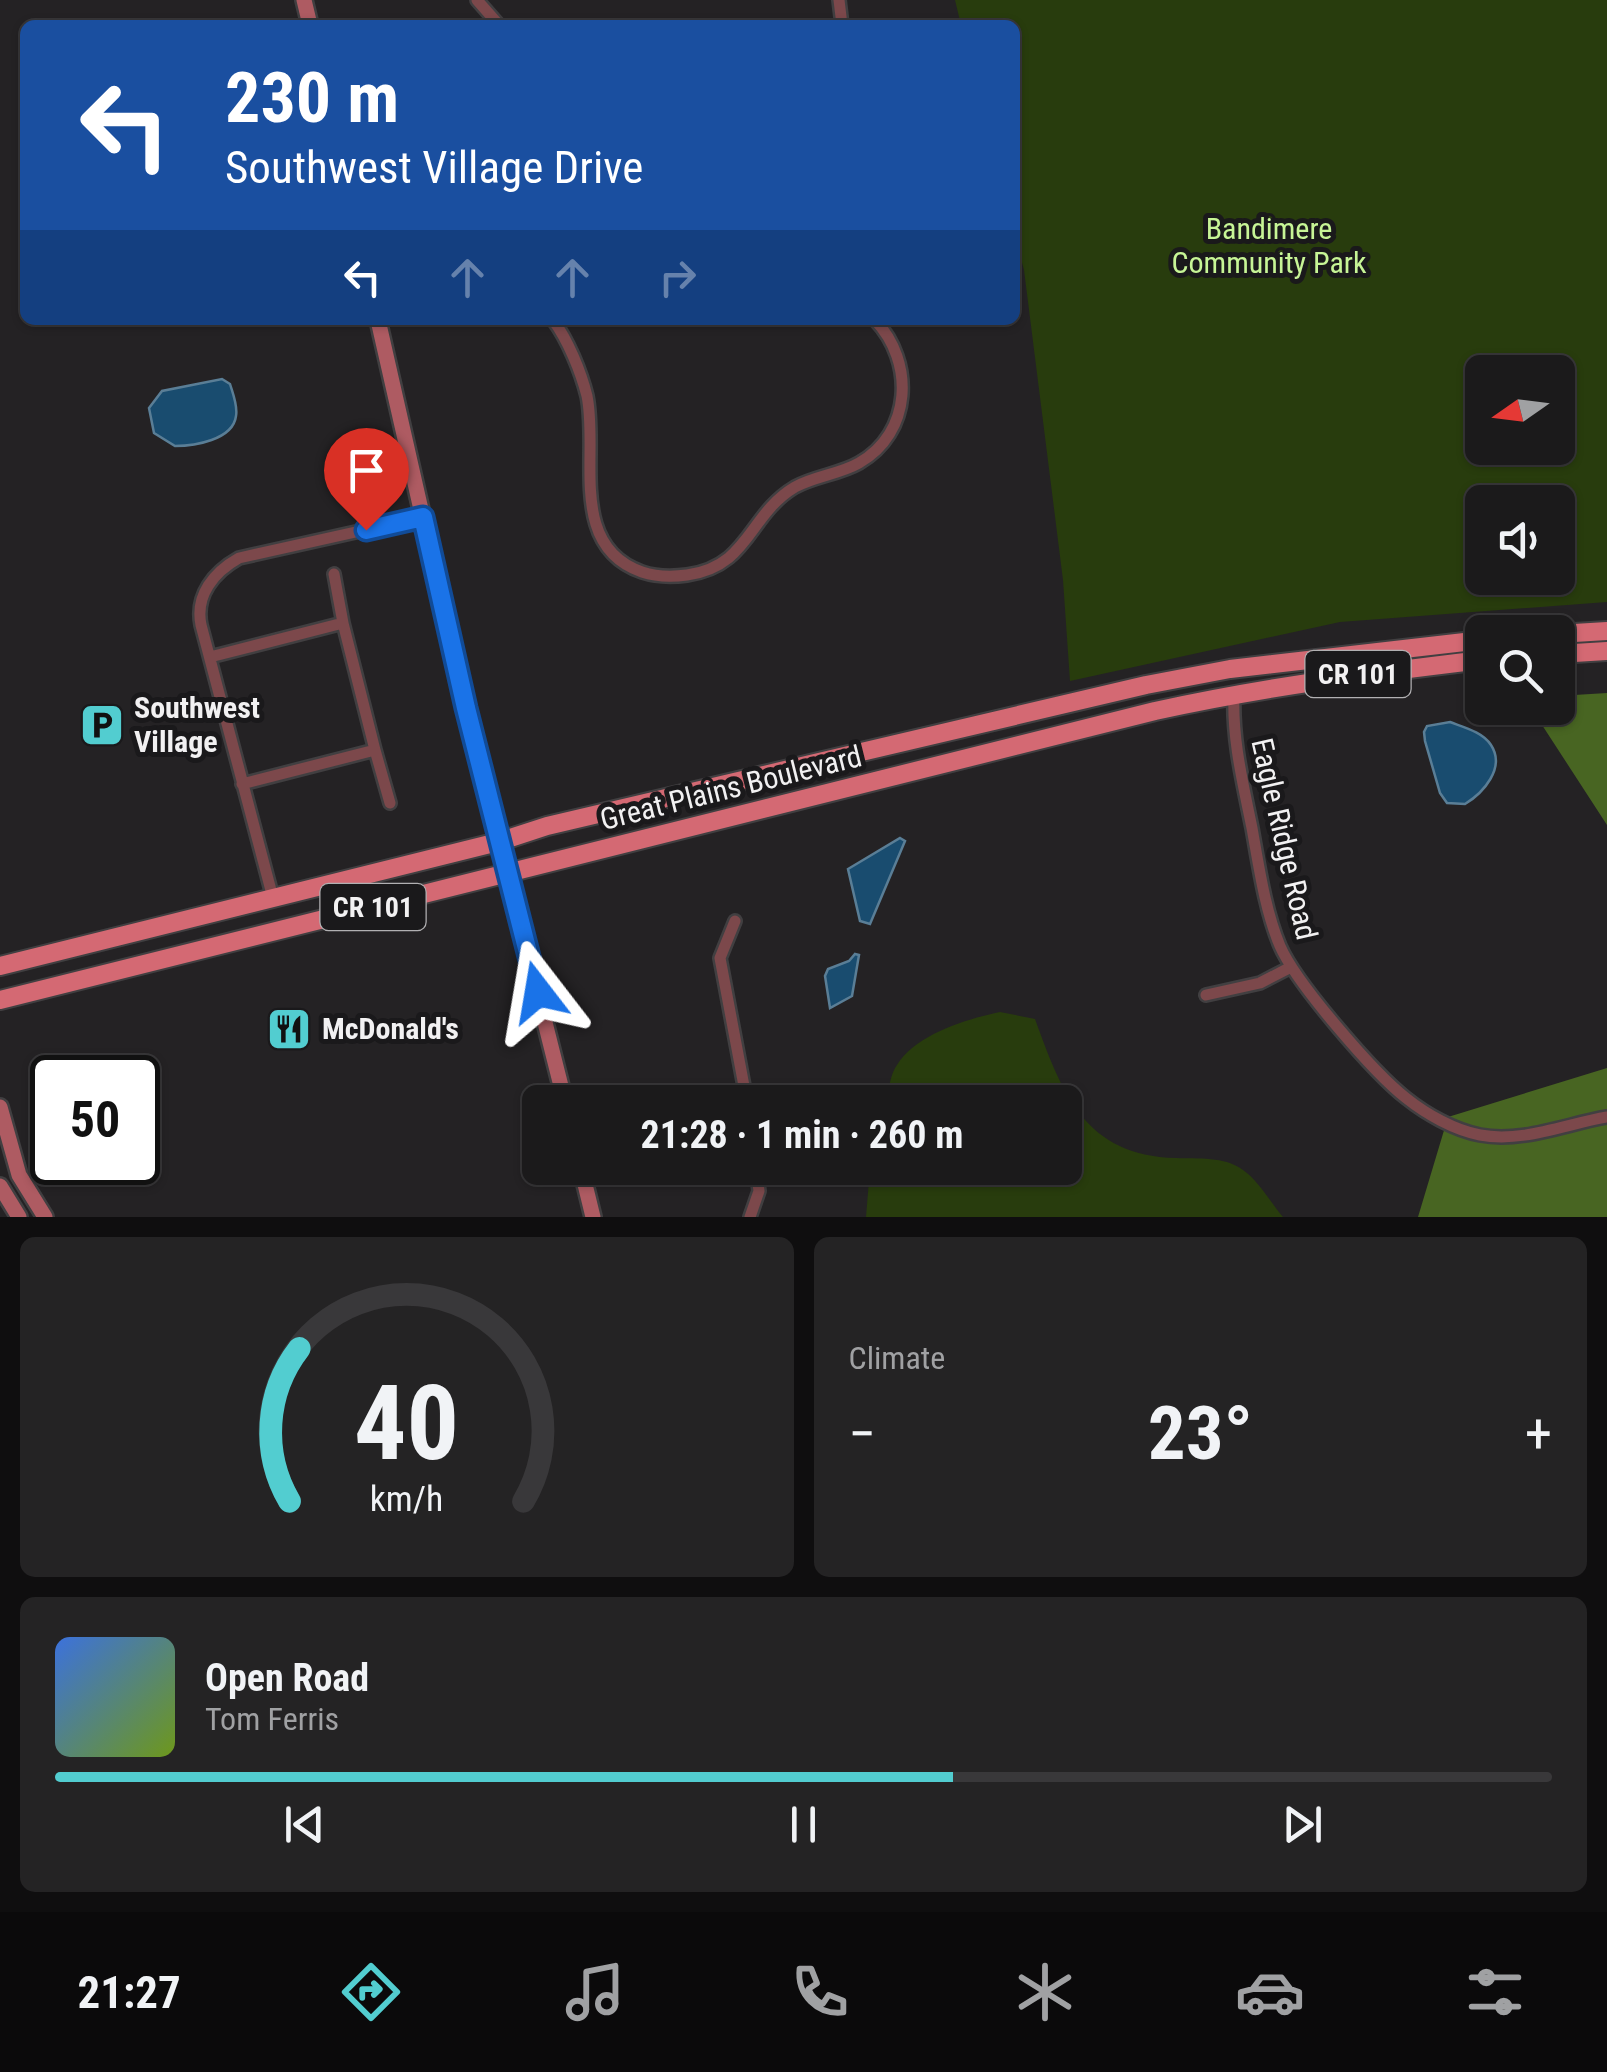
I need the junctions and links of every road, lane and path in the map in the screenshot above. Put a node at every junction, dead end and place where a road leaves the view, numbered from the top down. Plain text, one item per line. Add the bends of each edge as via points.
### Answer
1 (477, 0) edge
2 (495, 20) edge
3 (379, 325) edge
4 (556, 325) edge
5 (879, 325) edge
6 (423, 517) junction
7 (334, 574) dead end
8 (343, 623) junction
9 (1607, 631) edge
10 (1575, 633) edge
11 (1465, 642) edge
12 (1607, 651) edge
13 (1575, 653) edge
14 (210, 657) junction
15 (1465, 662) edge
16 (1234, 693) junction
17 (375, 750) junction
18 (242, 784) junction
19 (390, 803) dead end
20 (498, 842) junction
21 (507, 873) junction
22 (273, 898) junction
23 (735, 920) dead end
24 (0, 966) edge
25 (1290, 967) junction
26 (1206, 995) dead end
27 (0, 1000) edge
28 (561, 1085) edge
29 (744, 1085) edge
30 (0, 1107) edge
31 (1607, 1117) edge
32 (584, 1185) edge
33 (758, 1185) edge
34 (0, 1186) edge
35 (20, 1217) edge
36 (44, 1217) edge
37 (592, 1217) edge
38 (750, 1217) edge

1 - 2 street
3 - 6 street
4 - 5 street via 586,396 594,524 613,553 640,571 668,577 714,570 795,487 858,464 884,445 901,412 902,378 897,351
6 - 14 street via 228,564 210,582 199,613
6 - 20 street
7 - 8 street
8 - 14 street
8 - 17 street
9 - 10 main road
11 - 20 main road, Great Plains Boulevard / CR 101 via 1146,684
12 - 13 main road
14 - 18 street
15 - 16 main road, Great Plains Boulevard / CR 101
16 - 21 main road, Great Plains Boulevard / CR 101
16 - 25 street, Eagle Ridge Road via 1232,730 1259,869
17 - 18 street
17 - 19 street
18 - 22 street
20 - 21 street
20 - 22 main road, Great Plains Boulevard / CR 101
21 - 27 main road, Great Plains Boulevard / CR 101
21 - 28 street
22 - 24 main road, Great Plains Boulevard / CR 101
23 - 29 street via 720,958
25 - 26 street via 1260,983
25 - 31 street, Eagle Ridge Road via 1403,1096 1456,1128 1507,1137
30 - 36 street via 19,1174
32 - 37 street
33 - 38 street
34 - 35 street

